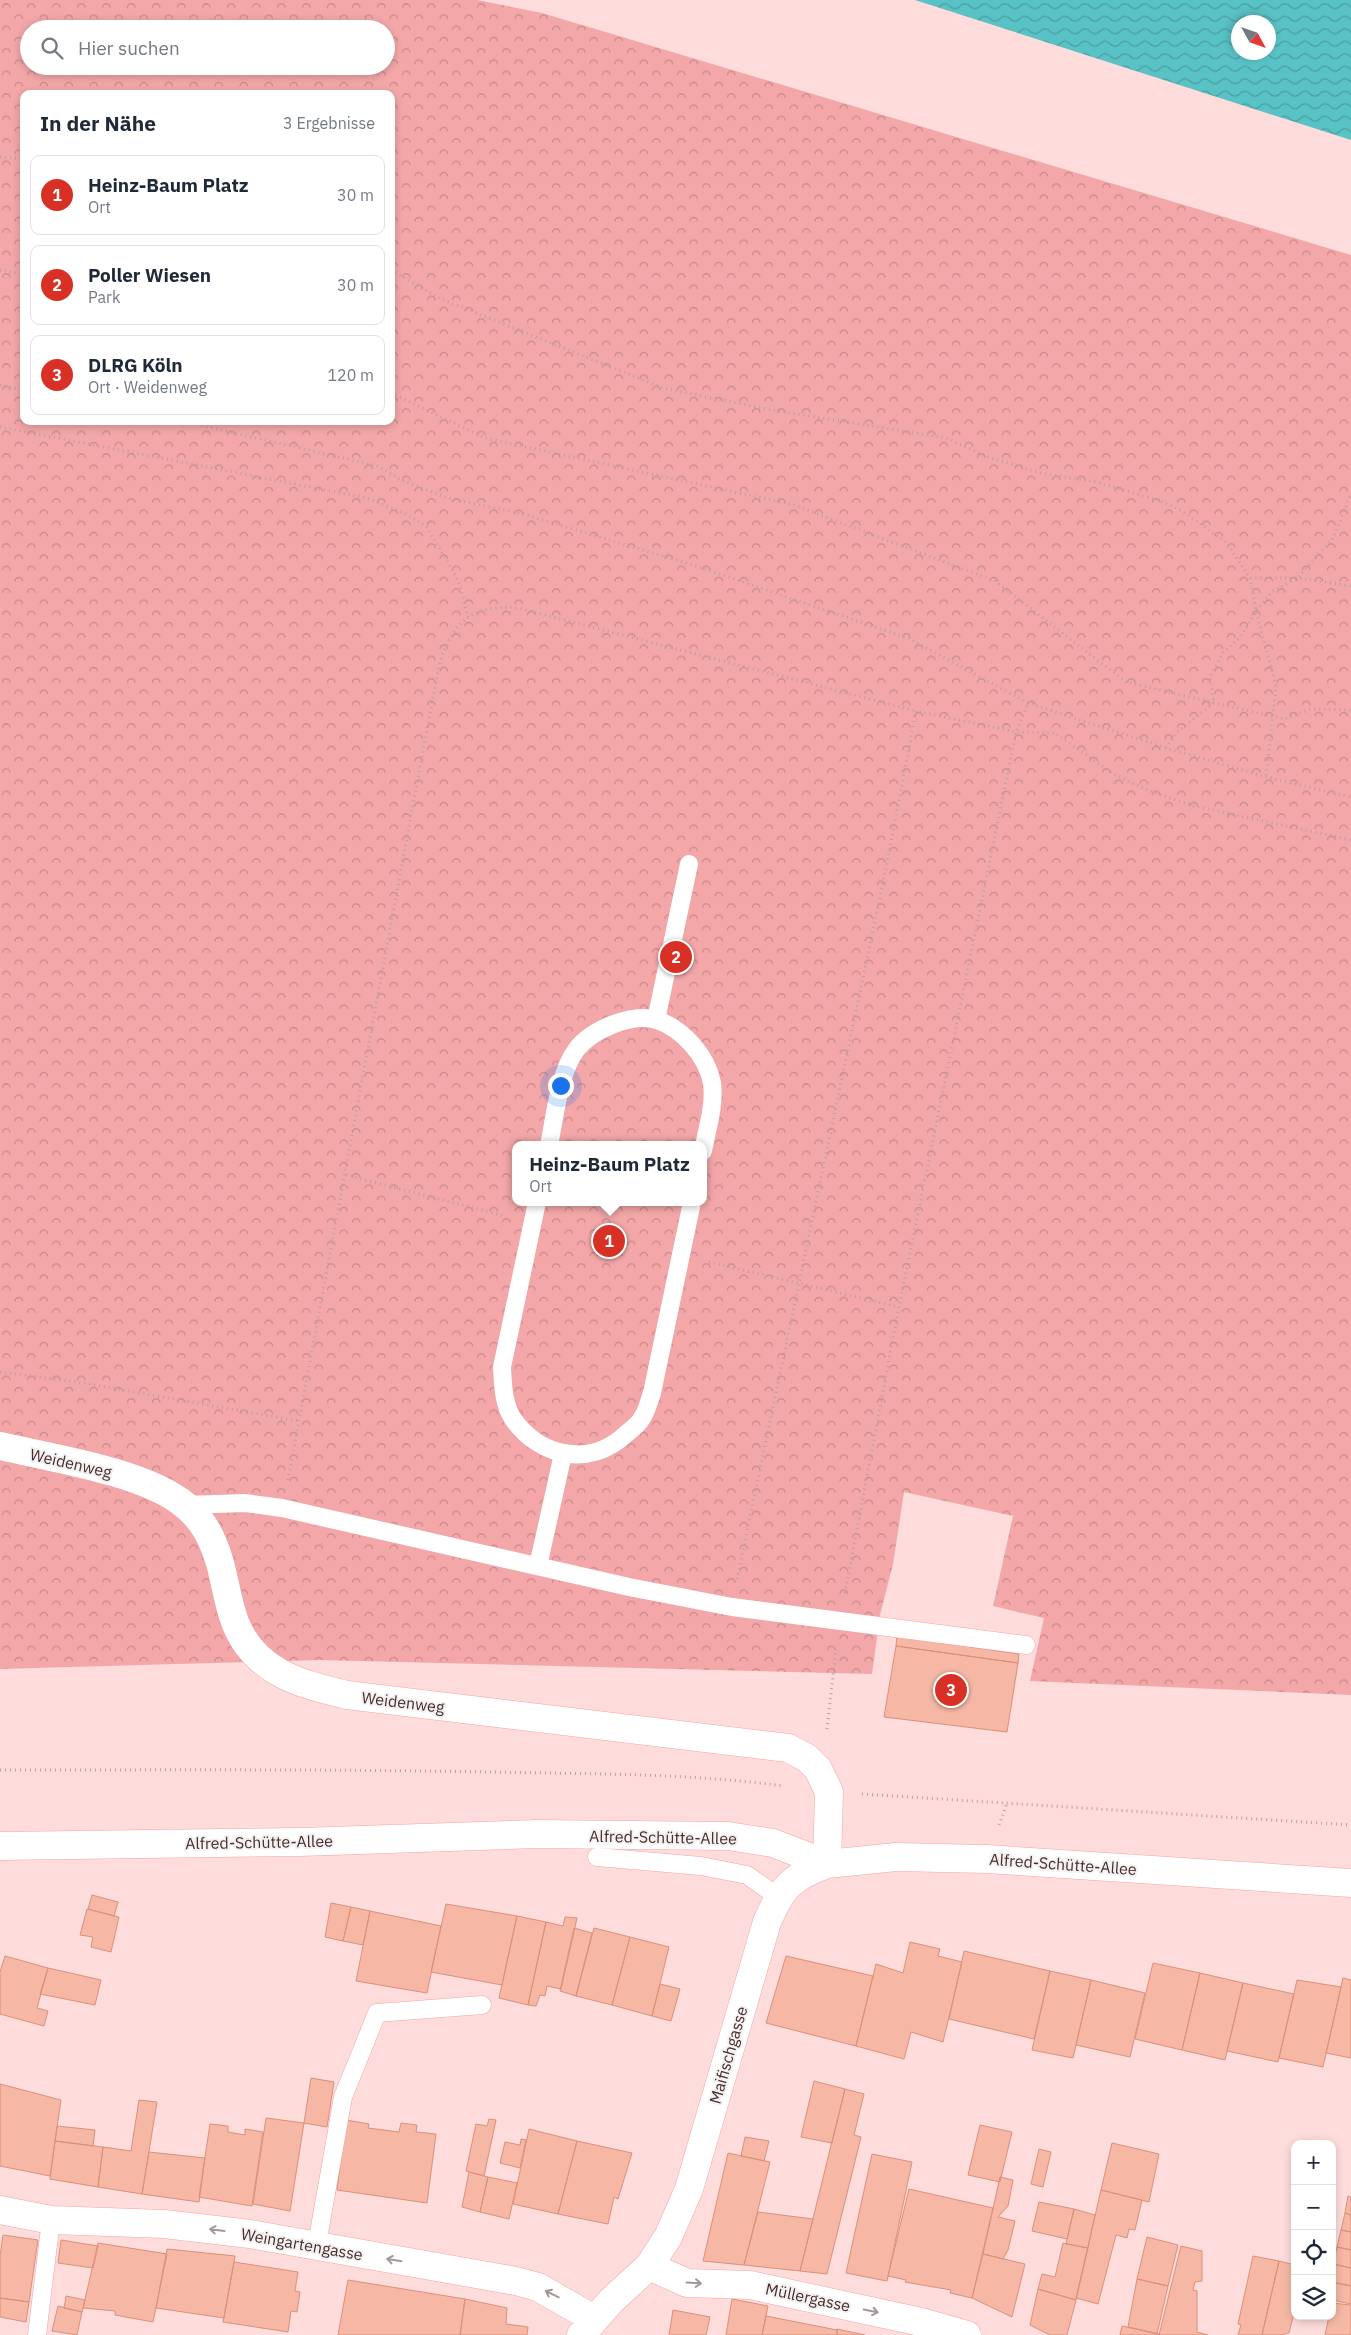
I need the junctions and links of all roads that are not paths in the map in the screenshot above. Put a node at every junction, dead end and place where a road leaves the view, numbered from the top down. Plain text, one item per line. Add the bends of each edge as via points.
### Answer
1 (689, 864) dead end
2 (656, 1020) junction
3 (550, 1141) edge
4 (705, 1141) edge
5 (536, 1206) edge
6 (691, 1206) edge
7 (0, 1446) edge
8 (563, 1454) junction
9 (186, 1505) junction
10 (538, 1566) junction
11 (1026, 1645) dead end
12 (0, 1846) edge
13 (597, 1857) dead end
14 (827, 1864) junction
15 (1351, 1883) edge
16 (778, 1897) junction
17 (482, 2005) dead end
18 (0, 2210) edge
19 (51, 2220) junction
20 (317, 2244) junction
21 (649, 2266) junction
22 (588, 2327) edge
23 (37, 2335) edge
24 (967, 2335) edge

1 - 2 lane
2 - 3 lane via 626,1020 598,1030 576,1050 564,1076
2 - 4 lane via 682,1033 703,1057 712,1083
5 - 8 lane via 502,1367 504,1394 512,1418 537,1443
6 - 8 lane via 652,1393 642,1420 619,1441 594,1454
7 - 9 street, Weidenweg via 124,1475 157,1488
8 - 10 lane
9 - 10 lane via 245,1503 282,1508
9 - 14 street, Weidenweg via 206,1527 215,1547 235,1622 252,1650 275,1672 305,1685 346,1695 788,1748 807,1758 818,1769 829,1792
10 - 11 lane via 732,1607
12 - 14 street, Alfred-Schütte-Allee via 537,1834 728,1836 773,1843
13 - 16 lane via 701,1866 747,1875
14 - 15 street, Alfred-Schütte-Allee via 896,1857 987,1859
14 - 16 street, Maifischgasse via 792,1881
16 - 21 street, Maifischgasse via 767,1922 689,2189 668,2237
17 - 20 lane via 377,2013 343,2097
18 - 19 street, Weingartengasse
20 -> 19 street, Weingartengasse via 164,2224
19 - 23 lane
22 -> 20 street, Weingartengasse via 563,2300 538,2287
21 - 22 street, Maifischgasse
21 -> 24 street, Müllergasse via 687,2283 750,2285

